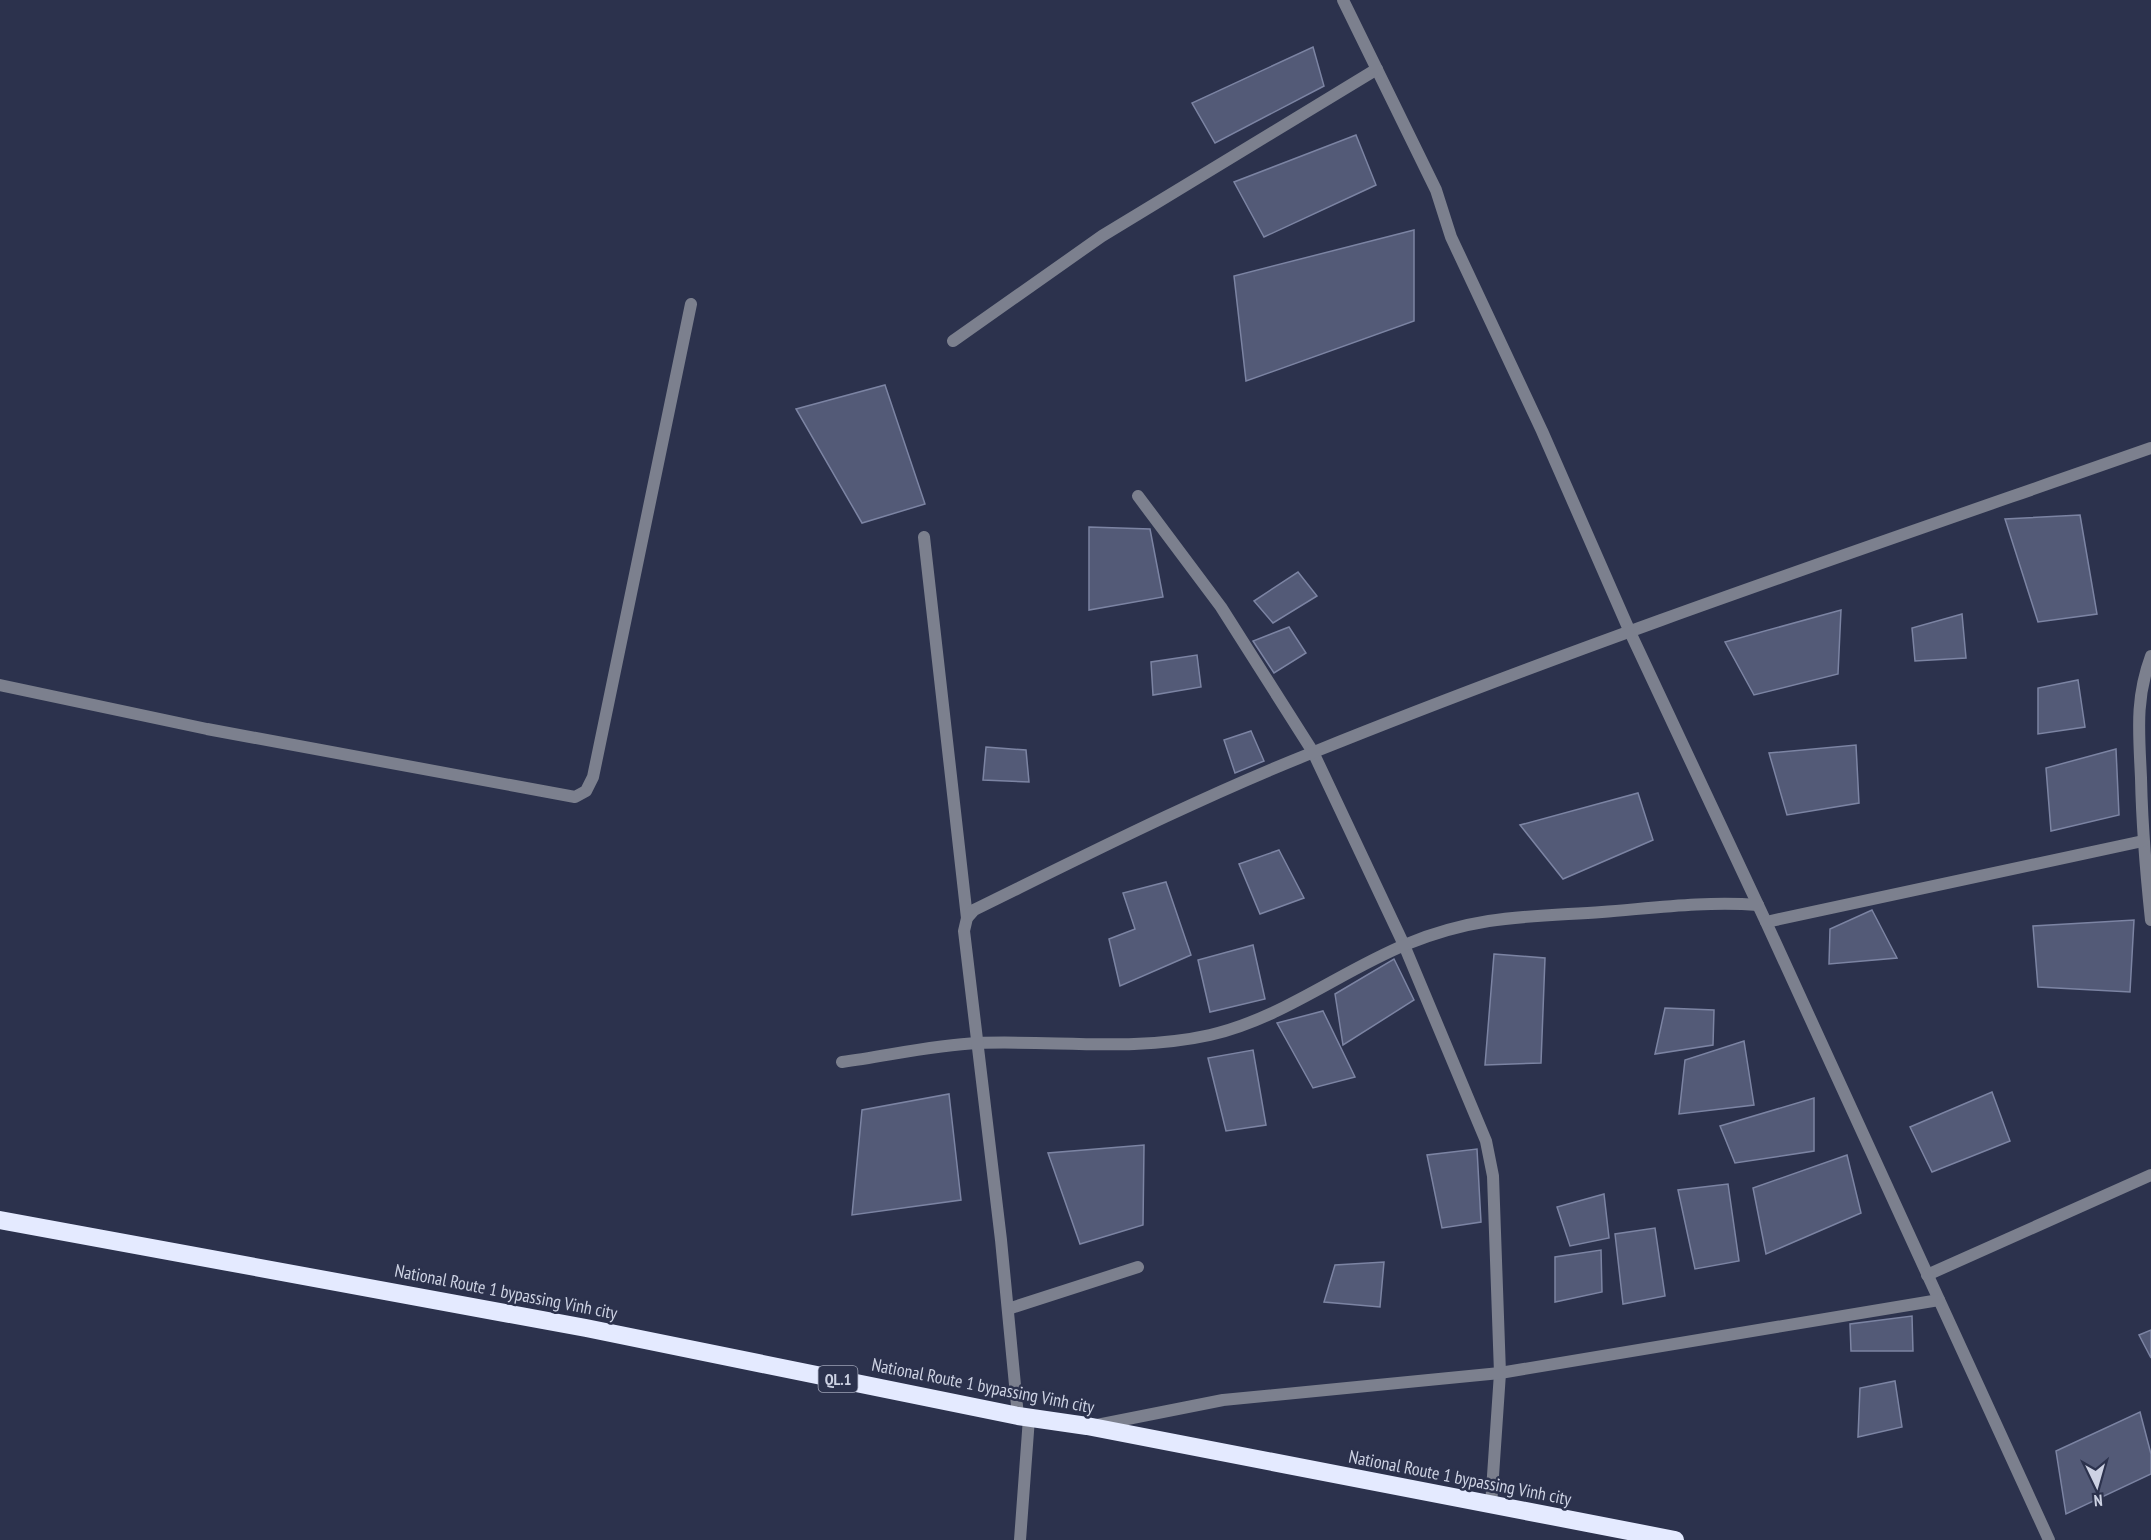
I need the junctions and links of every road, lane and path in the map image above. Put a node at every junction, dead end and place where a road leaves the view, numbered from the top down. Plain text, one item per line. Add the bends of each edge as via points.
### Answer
1 (1343, 0) edge
2 (1377, 69) junction
3 (691, 304) dead end
4 (953, 341) dead end
5 (2150, 450) edge
6 (1138, 496) dead end
7 (924, 537) dead end
8 (1630, 632) junction
9 (2151, 656) edge
10 (0, 685) edge
11 (1313, 752) junction
12 (2145, 760) edge
13 (2143, 841) junction
14 (1758, 904) junction
15 (967, 918) junction
16 (2151, 920) edge
17 (1766, 922) junction
18 (1404, 945) junction
19 (977, 1043) junction
20 (842, 1062) dead end
21 (2151, 1175) edge
22 (0, 1220) edge
23 (1138, 1267) dead end
24 (1927, 1275) junction
25 (1939, 1300) junction
26 (1008, 1309) junction
27 (1500, 1374) junction
28 (1024, 1417) junction
29 (1087, 1426) junction
30 (1491, 1505) junction
31 (1020, 1540) edge
32 (1675, 1540) edge
33 (2049, 1540) edge

1 - 2 street
2 - 4 street via 1102,236
2 - 8 street via 1436,190 1451,237
3 - 10 street via 594,777 586,791 575,797 207,729
5 - 8 street
6 - 11 street via 1221,607
7 - 15 street
8 - 11 street
8 - 14 street
9 - 12 street via 2143,676 2138,709
11 - 15 street via 1146,825 974,910
11 - 18 street
12 - 13 street
13 - 16 street
13 - 17 street
14 - 17 street
14 - 18 street via 1716,902 1508,916 1442,930
15 - 19 street via 964,931
17 - 24 street
18 - 19 street via 1256,1022 1209,1035 1113,1044
18 - 27 street via 1486,1141 1493,1176
19 - 20 street
19 - 26 street
21 - 24 street
22 - 28 highway, National Route 1 bypassing Vinh city / QL.1 via 586,1328
23 - 26 street
24 - 25 street
25 - 27 street
25 - 33 street
26 - 28 street
27 - 29 street via 1223,1400
27 - 30 street
28 - 29 highway, National Route 1 bypassing Vinh city / QL.1
28 - 31 street
29 - 30 highway, National Route 1 bypassing Vinh city / QL.1
30 - 32 highway, National Route 1 bypassing Vinh city / QL.1

